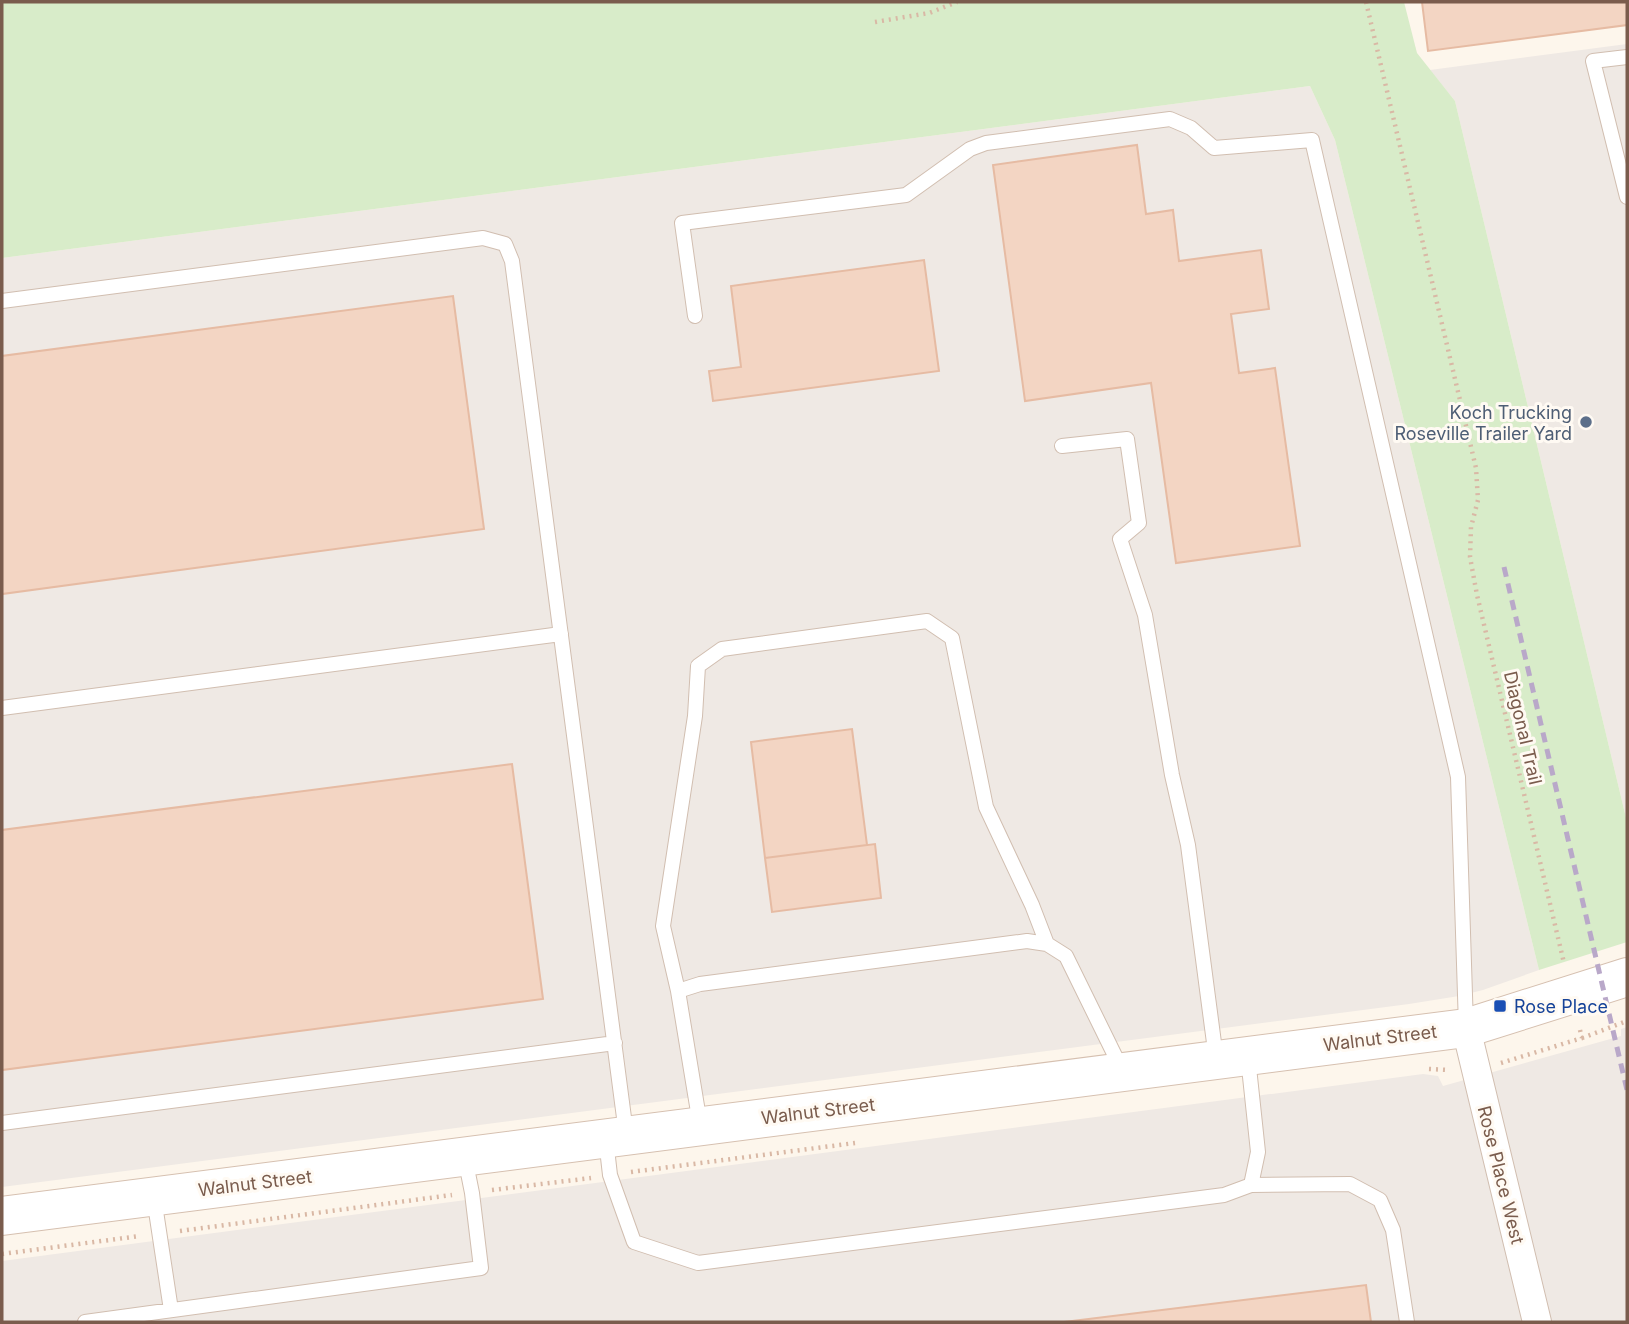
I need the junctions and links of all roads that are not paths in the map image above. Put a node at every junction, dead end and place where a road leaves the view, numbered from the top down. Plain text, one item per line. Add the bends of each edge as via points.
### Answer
1 (1627, 57) edge
2 (1627, 197) edge
3 (2, 300) edge
4 (695, 316) dead end
5 (1062, 446) dead end
6 (561, 634) junction
7 (2, 708) edge
8 (1047, 944) junction
9 (1627, 977) edge
10 (678, 991) junction
11 (1466, 1028) junction
12 (615, 1043) junction
13 (1232, 1057) junction
14 (1123, 1072) junction
15 (2, 1122) edge
16 (700, 1126) junction
17 (616, 1137) junction
18 (465, 1156) junction
19 (1251, 1185) junction
20 (153, 1196) junction
21 (2, 1216) edge
22 (171, 1310) junction
23 (85, 1322) edge
24 (1407, 1322) edge
25 (1537, 1322) edge

1 - 2 lane via 1593,61
3 - 6 lane via 483,238 505,244 512,261
4 - 11 lane via 681,223 906,195 970,149 986,143 1130,124 1170,119 1191,128 1214,148 1312,140 1458,777
5 - 13 lane via 1127,439 1139,523 1120,538 1145,615 1172,775
6 - 7 lane
6 - 12 lane
8 - 10 lane via 1027,941 700,984
8 - 10 lane via 986,807 952,638 927,621 722,649 698,666 695,716 663,926
8 - 14 lane via 1066,956
9 - 11 street, Walnut Street
10 - 16 lane
11 - 13 street, Walnut Street
11 - 25 street, Rose Place West
12 - 15 lane
12 - 17 lane
13 - 14 street, Walnut Street
13 - 19 lane via 1258,1152
14 - 16 street, Walnut Street
16 - 17 street, Walnut Street
17 - 18 street, Walnut Street
17 - 19 lane via 610,1175 634,1242 698,1263 1224,1195
18 - 20 street, Walnut Street
18 - 22 lane via 481,1268
19 - 24 lane via 1350,1184 1380,1200 1393,1230
20 - 21 street, Walnut Street
20 - 22 lane
22 - 23 lane

